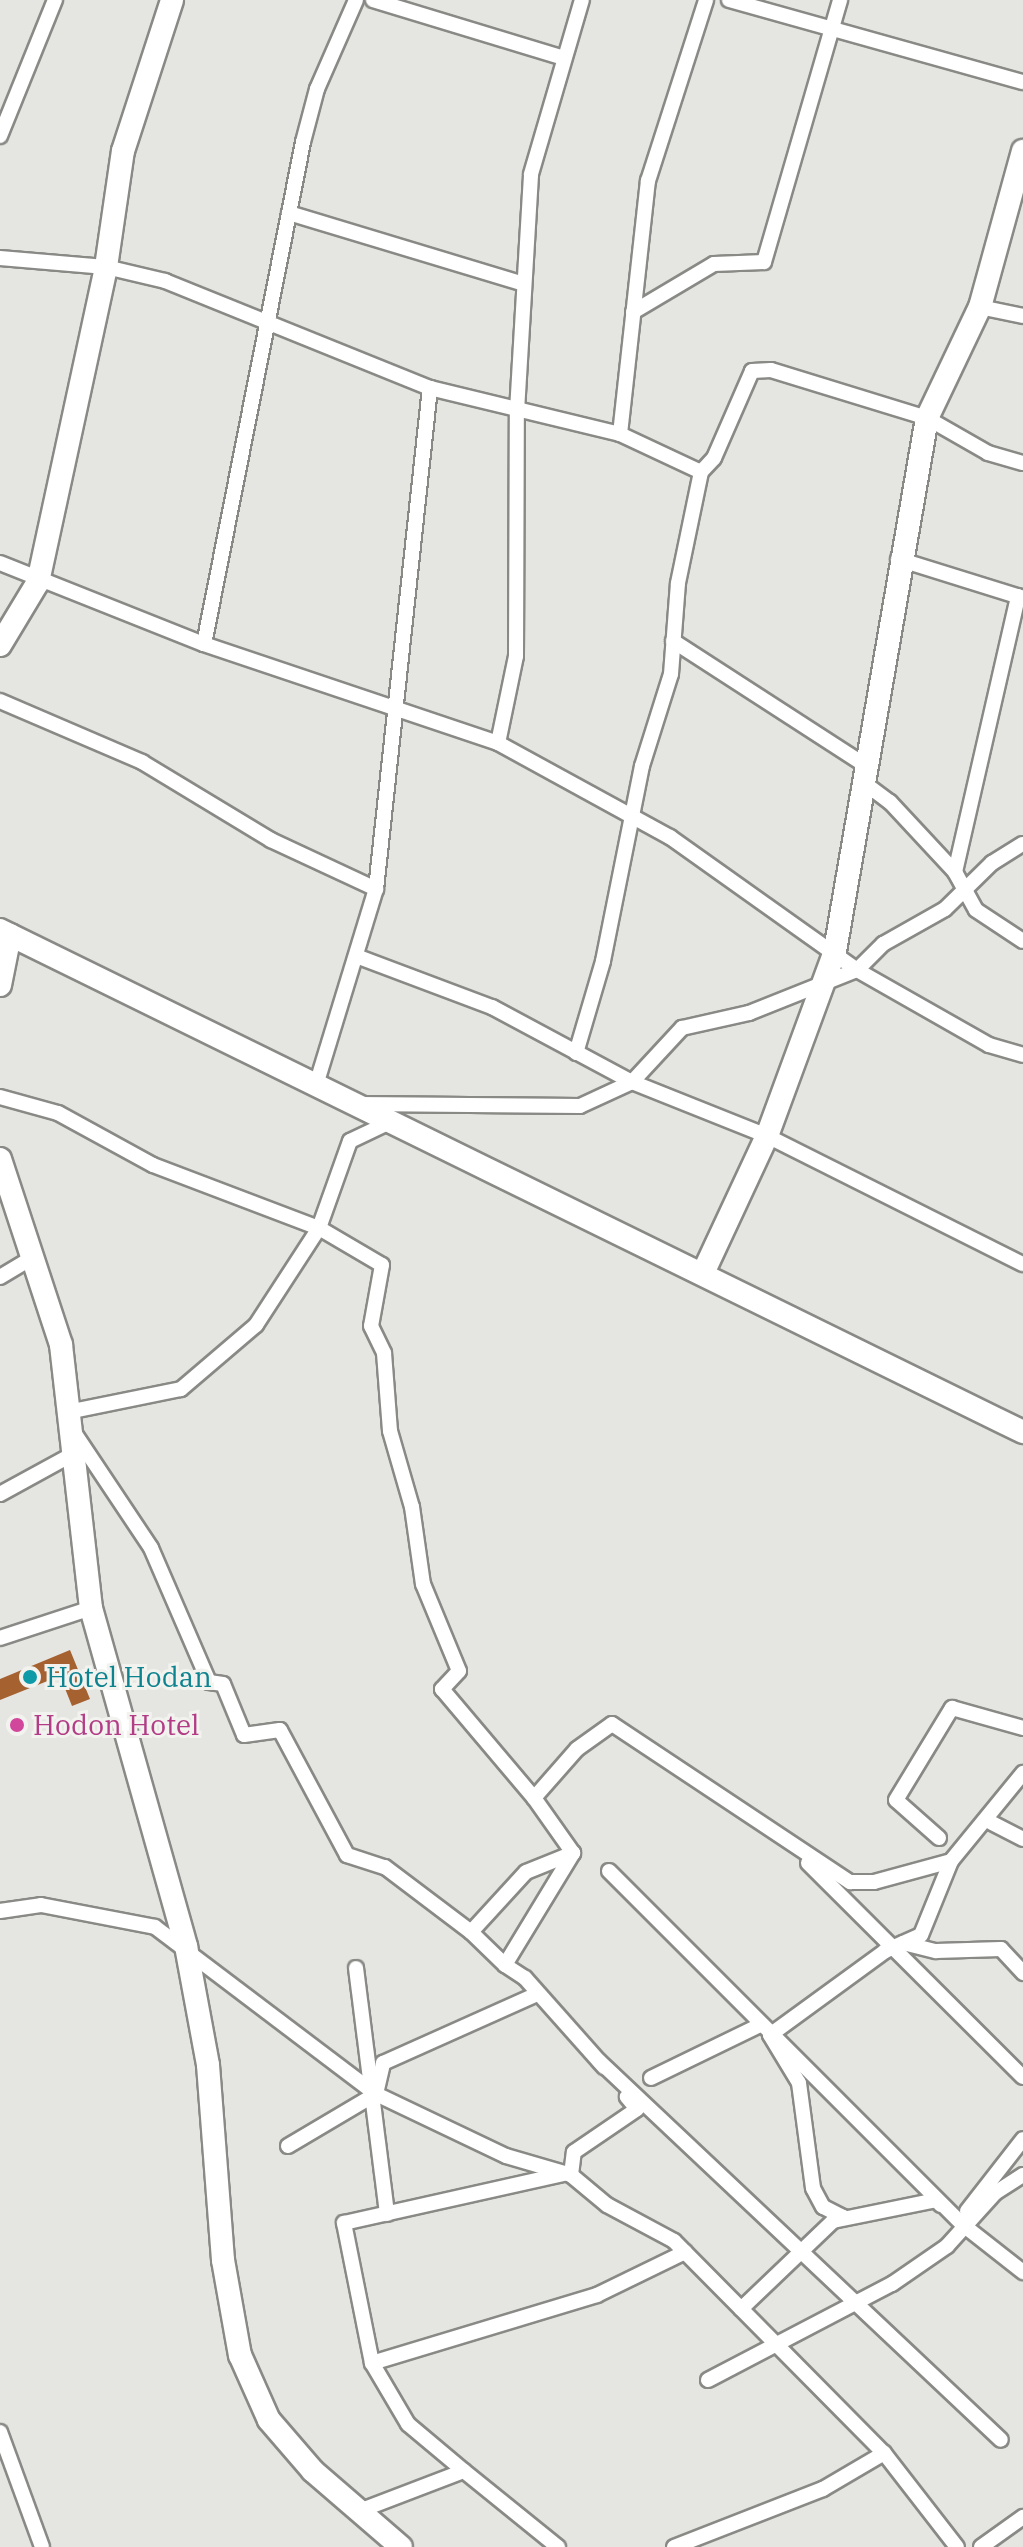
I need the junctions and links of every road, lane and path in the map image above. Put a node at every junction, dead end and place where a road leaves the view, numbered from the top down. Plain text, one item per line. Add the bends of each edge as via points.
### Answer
1 (55, 0) edge
2 (172, 0) edge
3 (356, 0) edge
4 (373, 0) edge
5 (582, 0) edge
6 (706, 0) edge
7 (729, 0) edge
8 (840, 0) edge
9 (832, 29) junction
10 (561, 57) junction
11 (1023, 82) edge
12 (0, 136) edge
13 (1023, 151) edge
14 (289, 213) junction
15 (0, 258) edge
16 (106, 267) junction
17 (524, 284) junction
18 (980, 307) junction
19 (633, 312) junction
20 (1023, 316) edge
21 (266, 320) junction
22 (430, 388) junction
23 (517, 411) junction
24 (927, 418) junction
25 (620, 434) junction
26 (1023, 463) edge
27 (701, 472) junction
28 (898, 559) junction
29 (0, 563) edge
30 (38, 582) junction
31 (1020, 597) edge
32 (673, 641) junction
33 (204, 644) junction
34 (0, 645) edge
35 (0, 701) edge
36 (391, 704) junction
37 (498, 743) junction
38 (864, 774) junction
39 (635, 817) junction
40 (1023, 844) edge
41 (955, 872) junction
42 (376, 889) junction
43 (963, 890) junction
44 (5, 932) edge
45 (1023, 941) edge
46 (835, 951) junction
47 (356, 956) junction
48 (857, 970) junction
49 (0, 985) edge
50 (824, 987) junction
51 (576, 1053) junction
52 (1023, 1055) edge
53 (632, 1082) junction
54 (316, 1085) junction
55 (0, 1097) edge
56 (355, 1104) junction
57 (390, 1122) junction
58 (767, 1136) junction
59 (0, 1159) edge
60 (319, 1228) junction
61 (32, 1258) junction
62 (1023, 1264) edge
63 (704, 1271) junction
64 (0, 1277) edge
65 (69, 1420) junction
66 (1023, 1432) edge
67 (73, 1454) junction
68 (0, 1494) edge
69 (91, 1608) junction
70 (0, 1638) edge
71 (1023, 1728) edge
72 (1023, 1773) edge
73 (534, 1798) junction
74 (992, 1823) dead end
75 (783, 1838) junction
76 (939, 1838) dead end
77 (1023, 1839) edge
78 (573, 1853) junction
79 (951, 1861) junction
80 (609, 1871) dead end
81 (0, 1911) edge
82 (471, 1932) junction
83 (903, 1943) junction
84 (186, 1946) junction
85 (505, 1965) junction
86 (356, 1968) dead end
87 (1023, 1973) edge
88 (537, 1994) junction
89 (762, 2024) junction
90 (599, 2061) junction
91 (1023, 2077) edge
92 (651, 2078) dead end
93 (376, 2094) junction
94 (1023, 2139) edge
95 (288, 2146) dead end
96 (568, 2174) junction
97 (1023, 2175) edge
98 (387, 2214) junction
99 (833, 2221) junction
100 (960, 2221) junction
101 (685, 2252) junction
102 (1023, 2272) edge
103 (741, 2309) junction
104 (372, 2363) junction
105 (708, 2380) dead end
106 (0, 2432) edge
107 (1001, 2440) dead end
108 (4, 2451) edge
109 (884, 2453) junction
110 (464, 2471) junction
111 (359, 2511) junction
112 (1023, 2517) edge
113 (42, 2547) edge
114 (401, 2547) edge
115 (558, 2547) edge
116 (674, 2547) edge
117 (957, 2547) edge
118 (981, 2547) edge

1 - 12 street
2 - 16 street via 123,151
3 - 14 street via 317,89
4 - 10 street
5 - 10 street
6 - 19 street via 648,181
7 - 9 street
8 - 9 street
9 - 11 street
9 - 19 street via 764,262 714,264
10 - 17 street via 537,136
13 - 18 street
14 - 17 street
14 - 21 street
15 - 16 street
16 - 21 street via 165,281
16 - 30 street
17 - 23 street
18 - 20 street
18 - 24 street
19 - 25 street
21 - 22 street
21 - 33 street
22 - 23 street
22 - 36 street
23 - 25 street
23 - 37 street via 516,656
24 - 26 street via 988,453
24 - 27 street via 771,370 752,371 714,458
24 - 28 street
25 - 27 street
27 - 32 street via 678,583
28 - 31 street
28 - 38 street
29 - 30 street
30 - 33 street
30 - 34 street
31 - 41 street
32 - 38 street
32 - 39 street
33 - 36 street
35 - 42 street via 142,762 271,840
36 - 37 street
36 - 42 street
37 - 39 street
38 - 41 street
38 - 46 street
39 - 46 street
39 - 51 street
40 - 43 street
41 - 43 street
42 - 47 street
43 - 45 street via 976,910
43 - 48 street via 945,909 883,944
44 - 49 street
44 - 54 street
46 - 48 street
46 - 50 street
47 - 51 street via 492,1007
47 - 54 street
48 - 50 street
48 - 52 street via 978,1039
50 - 53 street via 682,1028
50 - 58 street
51 - 53 street
53 - 56 street via 580,1106
53 - 58 street
54 - 56 street
55 - 60 street via 58,1113 153,1165
56 - 57 street
57 - 60 street via 350,1141
57 - 63 street
58 - 62 street
58 - 63 street
59 - 61 street
60 - 65 street via 256,1325 181,1389
60 - 73 street via 382,1265 371,1326 384,1353 390,1431 412,1507 423,1584 459,1671 442,1689
61 - 64 street
61 - 65 street via 61,1345
63 - 66 street
65 - 67 street
65 - 82 street via 151,1548 209,1682 223,1684 244,1735 280,1730 347,1855 385,1867
67 - 68 street
67 - 69 street
69 - 70 street
69 - 84 street
71 - 76 street via 952,1708 896,1800
72 - 79 street
73 - 75 street via 577,1749 612,1724
73 - 78 street
74 - 77 street
75 - 79 street via 859,1885
75 - 91 street
78 - 82 street via 526,1872
78 - 85 street
79 - 83 street via 921,1935
80 - 89 street
81 - 84 street via 41,1905 68,1909 155,1927
82 - 85 street
83 - 87 street via 936,1951 1001,1949
83 - 99 street via 770,2035 799,2083 813,2188 823,2207 843,2217
84 - 93 street via 207,1972
84 - 111 street via 208,2065 223,2260 240,2355 269,2420
85 - 88 street
86 - 93 street
88 - 90 street
88 - 93 street via 383,2063
89 - 92 street
89 - 100 street
90 - 96 street via 637,2109 574,2152
90 - 107 street
93 - 95 street
93 - 96 street via 506,2156
93 - 98 street
94 - 100 street
96 - 98 street
96 - 101 street
97 - 105 street via 995,2193 947,2246 892,2284
98 - 104 street via 344,2223
99 - 100 street via 936,2200
99 - 103 street
100 - 102 street
101 - 103 street
101 - 104 street via 597,2295
103 - 109 street
104 - 110 street via 408,2424
106 - 108 street
108 - 113 street
109 - 116 street via 823,2489 734,2518
109 - 117 street
110 - 111 street
110 - 115 street
111 - 114 street
112 - 118 street

